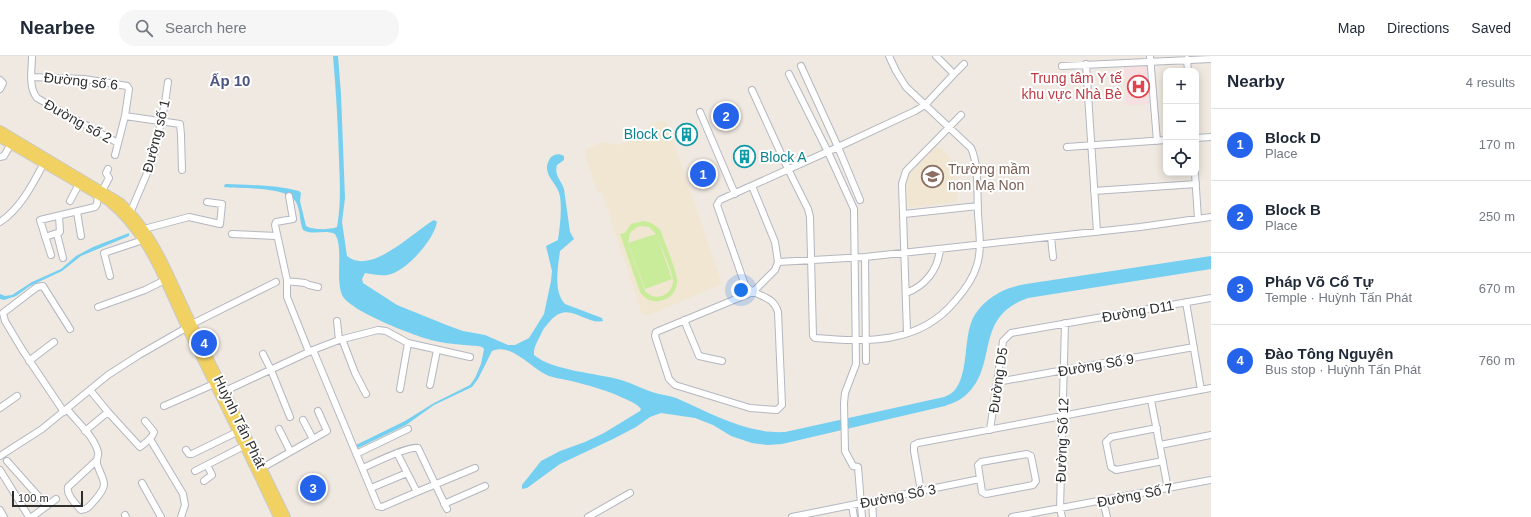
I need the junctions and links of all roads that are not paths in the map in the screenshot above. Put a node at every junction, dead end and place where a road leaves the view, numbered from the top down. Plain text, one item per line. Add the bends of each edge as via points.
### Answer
1 (32, 56) edge
2 (889, 56) edge
3 (936, 56) edge
4 (1150, 59) edge
5 (1187, 59) junction
6 (1211, 59) edge
7 (964, 64) dead end
8 (1086, 64) junction
9 (801, 66) dead end
10 (1062, 66) dead end
11 (1188, 68) edge
12 (789, 74) dead end
13 (954, 74) junction
14 (31, 77) junction
15 (0, 80) edge
16 (168, 82) dead end
17 (0, 89) edge
18 (752, 90) dead end
19 (925, 105) junction
20 (700, 112) dead end
21 (961, 115) dead end
22 (126, 116) junction
23 (161, 121) junction
24 (949, 128) junction
25 (0, 130) edge
26 (1211, 137) edge
27 (0, 138) edge
28 (1199, 138) edge
29 (1163, 140) edge
30 (1157, 141) junction
31 (118, 143) junction
32 (11, 144) junction
33 (1091, 145) junction
34 (838, 147) junction
35 (1067, 147) dead end
36 (828, 152) junction
37 (115, 155) dead end
38 (0, 157) edge
39 (44, 163) junction
40 (108, 169) dead end
41 (788, 169) junction
42 (182, 170) dead end
43 (1195, 176) edge
44 (79, 184) junction
45 (1196, 184) junction
46 (752, 186) junction
47 (1094, 191) junction
48 (100, 193) junction
49 (735, 194) junction
50 (289, 196) dead end
51 (860, 200) dead end
52 (70, 201) dead end
53 (207, 202) dead end
54 (978, 206) junction
55 (131, 211) junction
56 (77, 212) junction
57 (904, 214) junction
58 (59, 216) junction
59 (1211, 217) edge
60 (1198, 219) junction
61 (0, 222) edge
62 (144, 229) junction
63 (1096, 232) junction
64 (57, 234) junction
65 (232, 234) dead end
66 (81, 236) dead end
67 (277, 236) junction
68 (45, 237) junction
69 (1051, 237) junction
70 (142, 240) junction
71 (980, 245) junction
72 (940, 249) junction
73 (904, 253) junction
74 (51, 255) dead end
75 (865, 257) junction
76 (1053, 257) dead end
77 (63, 258) dead end
78 (854, 258) junction
79 (811, 261) junction
80 (778, 262) junction
81 (110, 276) dead end
82 (165, 280) junction
83 (287, 281) junction
84 (276, 282) dead end
85 (318, 287) dead end
86 (753, 292) junction
87 (906, 293) junction
88 (1211, 298) edge
89 (1186, 302) junction
90 (98, 307) dead end
91 (684, 320) junction
92 (2, 321) edge
93 (337, 321) dead end
94 (1065, 323) junction
95 (189, 326) junction
96 (70, 329) dead end
97 (907, 333) junction
98 (1011, 333) joint
99 (340, 339) junction
100 (856, 341) junction
101 (866, 341) junction
102 (54, 342) dead end
103 (408, 343) junction
104 (1194, 347) junction
105 (437, 350) junction
106 (311, 351) junction
107 (263, 354) dead end
108 (470, 357) dead end
109 (29, 361) junction
110 (722, 361) dead end
111 (866, 361) dead end
112 (271, 370) junction
113 (1064, 370) junction
114 (998, 382) junction
115 (214, 384) junction
116 (430, 385) dead end
117 (1211, 388) edge
118 (400, 389) dead end
119 (90, 390) junction
120 (1201, 390) junction
121 (225, 391) junction
122 (366, 394) dead end
123 (17, 396) dead end
124 (1151, 400) junction
125 (164, 406) dead end
126 (0, 408) edge
127 (66, 410) junction
128 (318, 411) dead end
129 (108, 412) junction
130 (1063, 416) junction
131 (290, 417) dead end
132 (303, 420) dead end
133 (145, 421) dead end
134 (1157, 428) junction
135 (279, 429) dead end
136 (408, 429) dead end
137 (990, 430) junction
138 (85, 431) junction
139 (237, 432) junction
140 (1211, 434) edge
141 (150, 439) junction
142 (313, 439) junction
143 (1160, 445) junction
144 (244, 446) junction
145 (186, 450) dead end
146 (290, 451) junction
147 (1, 453) edge
148 (397, 453) junction
149 (356, 454) junction
150 (7, 461) dead end
151 (96, 461) junction
152 (1163, 461) junction
153 (207, 465) junction
154 (262, 468) junction
155 (363, 468) junction
156 (475, 468) dead end
157 (0, 470) edge
158 (195, 472) dead end
159 (407, 473) junction
160 (980, 479) junction
161 (1211, 480) edge
162 (204, 481) dead end
163 (142, 483) dead end
164 (435, 483) junction
165 (484, 486) dead end
166 (371, 488) junction
167 (1168, 488) junction
168 (417, 492) junction
169 (630, 492) dead end
170 (921, 492) junction
171 (56, 499) dead end
172 (872, 501) junction
173 (1103, 501) junction
174 (862, 503) junction
175 (852, 505) junction
176 (46, 506) junction
177 (1060, 509) junction
178 (0, 510) edge
179 (281, 515) edge
180 (4, 517) edge
181 (29, 517) edge
182 (32, 517) edge
183 (161, 517) edge
184 (181, 517) edge
185 (588, 517) edge
186 (792, 517) edge
187 (854, 517) edge
188 (862, 517) edge
189 (873, 517) edge
190 (1012, 517) edge
191 (1062, 517) edge
192 (1107, 517) edge

1 - 14 street
2 - 19 street via 902,81
3 - 13 street
4 - 5 street
4 - 8 street
4 - 30 street
5 - 6 street
5 - 11 street
7 - 13 street
8 - 10 street
8 - 33 street
9 - 34 street
12 - 36 street
13 - 19 street
14 - 22 street, Đường số 6 via 84,79 127,86 129,89
14 - 31 street, Đường số 2 via 37,98
15 - 17 street via 3,83
16 - 23 street, Đường số 1
18 - 41 street
19 - 24 street
19 - 34 street
20 - 49 street
21 - 24 street
22 - 23 street
22 - 31 street
23 - 42 street via 180,124
23 - 55 street, Đường số 1 via 153,159
24 - 54 street via 970,148 974,156
24 - 57 street via 906,171 902,184
25 - 48 main road, Huỳnh Tấn Phát
26 - 28 street
27 - 32 main road, Huỳnh Tấn Phát
29 - 30 street
30 - 33 street
31 - 37 street
32 - 38 street via 4,156
32 - 39 main road, Huỳnh Tấn Phát
33 - 35 street
33 - 47 street
34 - 36 street
34 - 51 street
36 - 41 street
36 - 78 street via 854,209
39 - 44 main road, Huỳnh Tấn Phát
39 - 61 street via 19,204
40 - 48 street via 106,173 109,178
41 - 46 street
41 - 79 street via 810,217
43 - 45 street
44 - 48 main road, Huỳnh Tấn Phát
44 - 52 street
45 - 47 street
45 - 60 street
46 - 49 street
46 - 80 street via 775,242
47 - 63 street
48 - 55 main road, Huỳnh Tấn Phát via 120,202
48 - 56 street via 96,206
48 - 70 main road, Huỳnh Tấn Phát via 123,214
49 - 86 street via 720,200 717,205 744,282
50 - 67 street via 293,219 276,222
53 - 62 street via 222,204 220,224 189,217
54 - 57 street
54 - 71 street
55 - 62 main road, Huỳnh Tấn Phát
56 - 58 street
56 - 66 street
57 - 73 street
58 - 64 street via 60,231
58 - 68 street via 40,220
59 - 60 street
60 - 63 street
62 - 95 main road, Huỳnh Tấn Phát via 160,254
63 - 69 street
64 - 68 street
64 - 77 street
65 - 67 street
67 - 83 street
68 - 74 street
69 - 71 street
69 - 76 street
70 - 81 street via 104,253
70 - 82 main road, Huỳnh Tấn Phát
71 - 72 street
71 - 97 street via 977,264 957,300 932,323
72 - 73 street
72 - 87 street via 939,261 928,278 921,286
73 - 75 street
73 - 87 street
75 - 78 street
75 - 101 street
78 - 79 street
78 - 100 street
79 - 80 street
79 - 100 street via 813,336
80 - 86 street via 775,270
82 - 90 street via 146,290
82 - 95 main road, Huỳnh Tấn Phát
83 - 85 street
83 - 106 street via 287,297
84 - 95 street
86 - 91 street
86 - 91 street via 771,300 776,304 778,312 782,405 777,410 750,408 674,385 655,334
87 - 97 street
88 - 89 street, Đường D11
89 - 94 street, Đường D11
89 - 104 street
91 - 110 street via 699,356
92 - 96 street via 3,314 36,287 42,286
92 - 109 street
93 - 99 street
94 - 98 street, Đường D11
94 - 113 street, Đường Số 12
95 - 115 main road, Huỳnh Tấn Phát
95 - 119 street via 125,364
95 - 121 main road, Huỳnh Tấn Phát
97 - 101 street via 889,339
98 - 114 street, Đường D5 via 1003,341
99 - 103 street via 384,330
99 - 106 street
99 - 122 street
100 - 101 street
100 - 174 street via 856,364 845,392 845,451 853,466 858,467
101 - 111 street
102 - 109 street
103 - 105 street
103 - 118 street
104 - 113 street, Đường Số 9
104 - 120 street
105 - 108 street
105 - 116 street
106 - 112 street
106 - 149 street
107 - 112 street
109 - 127 street
112 - 121 street
112 - 131 street
113 - 114 street, Đường Số 9
113 - 130 street, Đường Số 12
114 - 137 street, Đường D5
115 - 125 street
115 - 139 main road, Huỳnh Tấn Phát
117 - 120 street
119 - 127 street
119 - 129 street
120 - 124 street
121 - 154 main road, Huỳnh Tấn Phát
123 - 126 street
124 - 130 street
124 - 134 street
127 - 138 street
127 - 147 street via 42,429
128 - 142 street via 327,431
129 - 138 street
129 - 141 street via 140,447
130 - 137 street
130 - 177 street, Đường Số 12
132 - 142 street
133 - 141 street via 154,432
134 - 143 street
134 - 152 street via 1111,437 1106,442 1111,467 1116,470
135 - 146 street
136 - 149 street
137 - 170 street via 914,445
138 - 151 street via 98,451
139 - 144 main road, Huỳnh Tấn Phát
139 - 145 street via 192,454
140 - 143 street
141 - 184 street via 183,494 185,505
142 - 146 street
143 - 152 street
144 - 153 street
144 - 179 main road, Huỳnh Tấn Phát
146 - 154 street
148 - 155 street
148 - 159 street
148 - 164 street via 418,448
149 - 155 street
150 - 176 street
151 - 151 street via 67,490 81,510 88,508 104,488
152 - 167 street
153 - 158 street
153 - 162 street via 212,475
154 - 179 main road, Huỳnh Tấn Phát
155 - 166 street
156 - 164 street
157 - 181 street
159 - 166 street
159 - 168 street
160 - 160 street via 978,465 981,462 1027,454 1031,456 1036,481 1033,485 986,494 982,492
160 - 170 street, Đường Số 3
161 - 167 street, Đường Số 7
163 - 183 street
164 - 165 street via 446,507
164 - 168 street
166 - 168 street via 380,507
167 - 173 street, Đường Số 7
169 - 185 street
170 - 172 street, Đường Số 3
171 - 176 street
172 - 174 street, Đường Số 3
172 - 189 street
173 - 177 street, Đường Số 7
173 - 192 street
174 - 175 street, Đường Số 3
174 - 188 street
175 - 186 street, Đường Số 3
175 - 187 street
176 - 182 street
177 - 190 street, Đường Số 7
177 - 191 street, Đường Số 12
178 - 180 street

